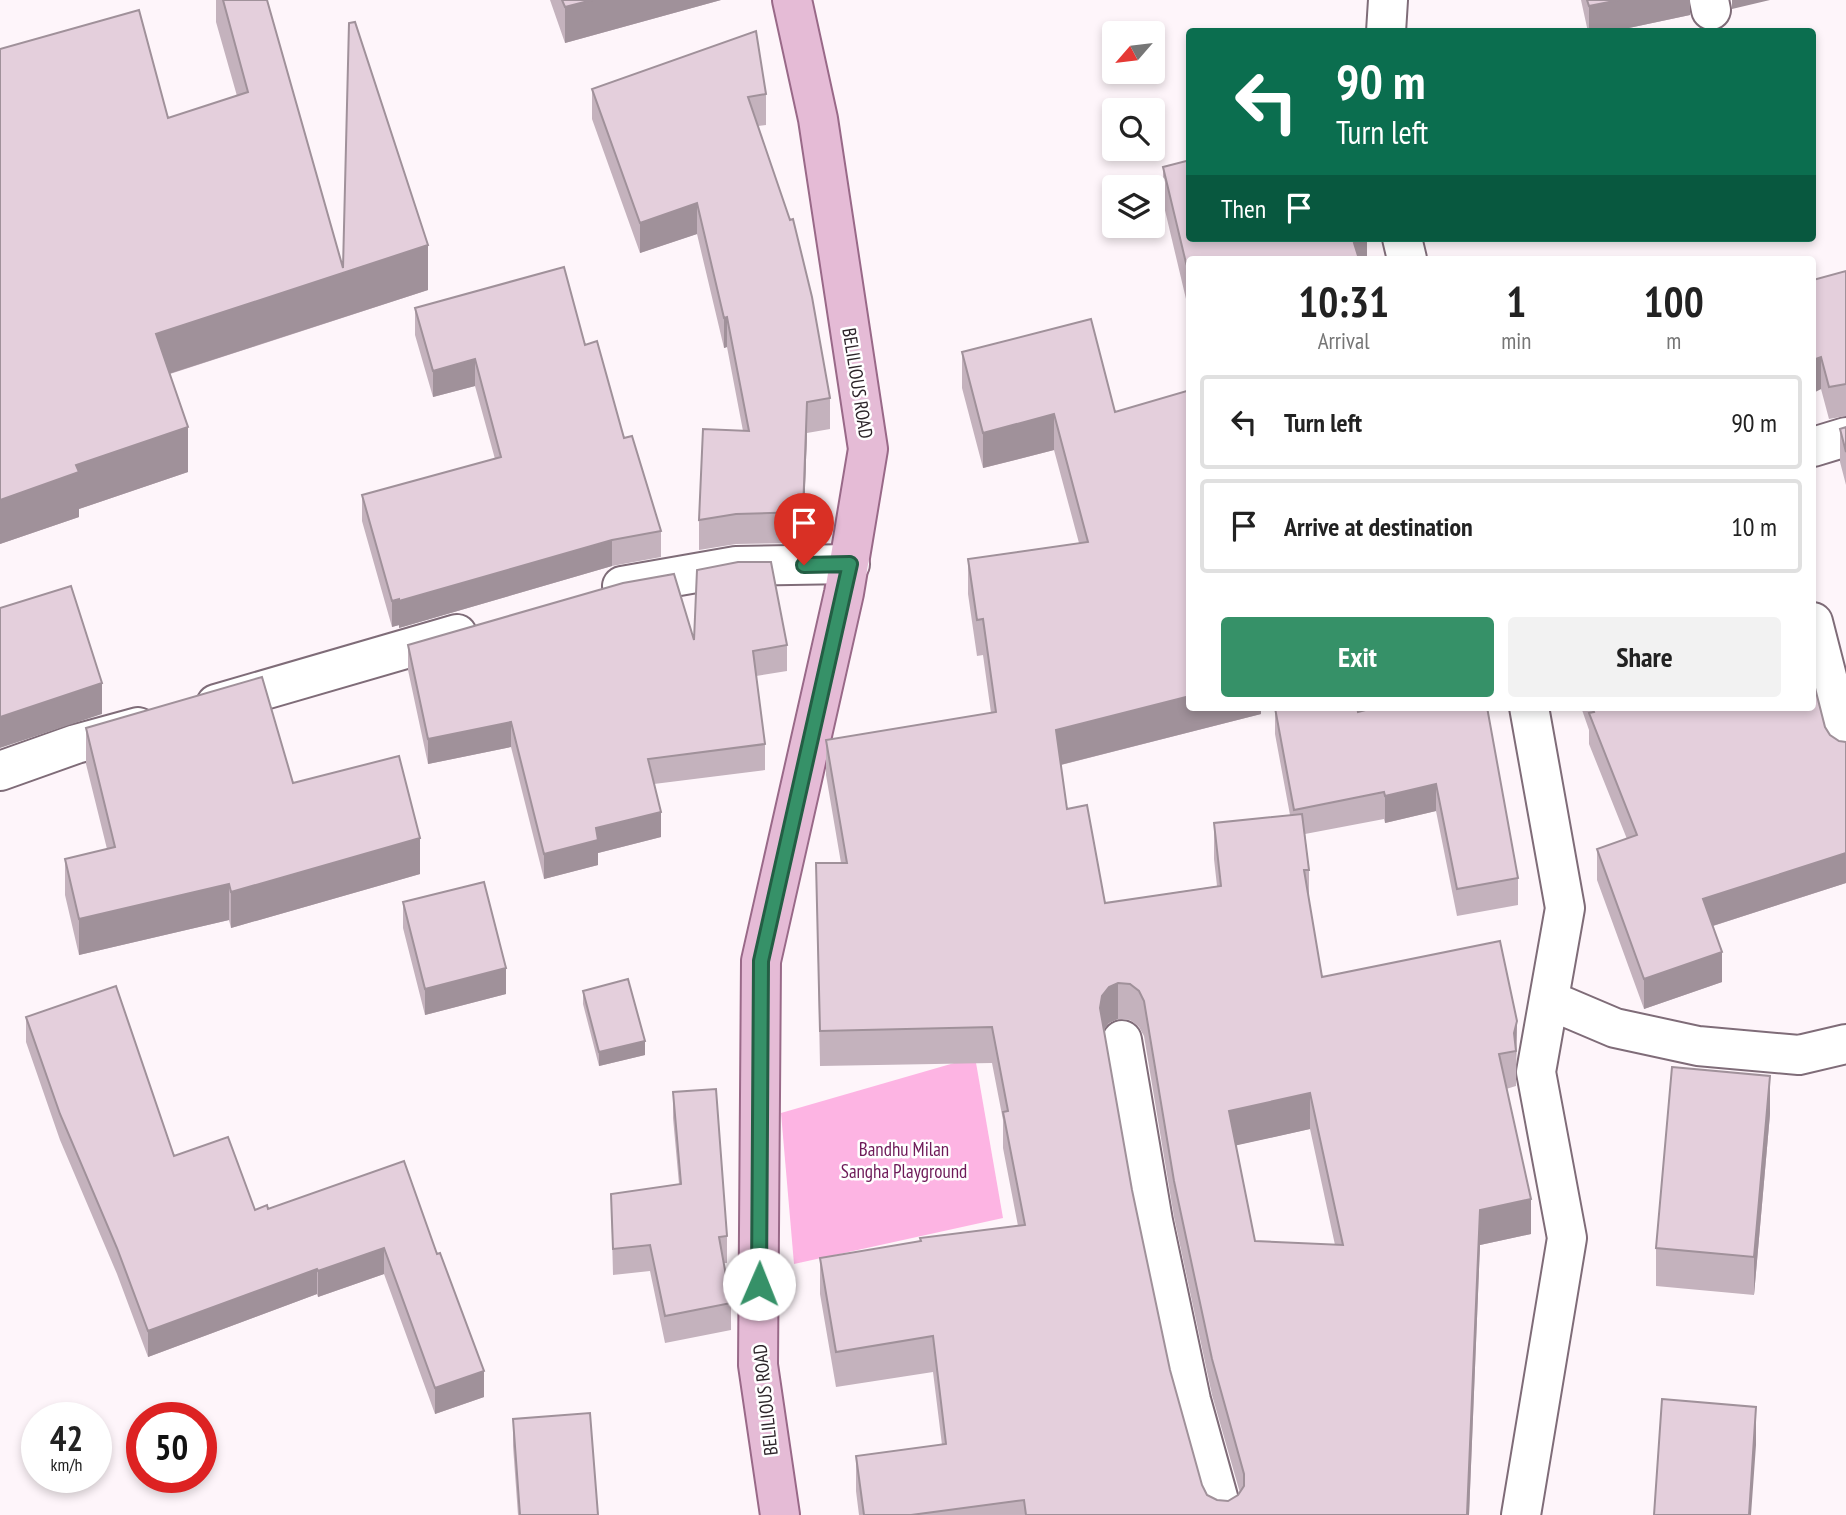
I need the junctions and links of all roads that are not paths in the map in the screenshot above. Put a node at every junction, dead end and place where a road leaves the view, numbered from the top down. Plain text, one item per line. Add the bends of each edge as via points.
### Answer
1 (792, 0) edge
2 (1388, 0) edge
3 (1386, 28) edge
4 (1846, 437) edge
5 (1816, 446) edge
6 (850, 564) junction
7 (591, 594) edge
8 (484, 626) edge
9 (1816, 634) edge
10 (1530, 711) edge
11 (1846, 751) edge
12 (0, 771) edge
13 (1549, 1000) junction
14 (1122, 1040) dead end
15 (1846, 1044) edge
16 (780, 1515) edge
17 (1223, 1515) edge
18 (1521, 1515) edge

1 - 6 main road, BELILIOUS ROAD via 818,119 868,449
2 - 3 street
4 - 5 street
6 - 7 street via 736,566
6 - 16 main road, BELILIOUS ROAD via 761,961 758,1365
8 - 12 street via 76,744
9 - 11 street
10 - 13 street via 1564,908
13 - 15 street via 1615,1028 1698,1046 1799,1055
13 - 18 street via 1536,1072 1567,1238
14 - 17 street via 1153,1222 1191,1400

